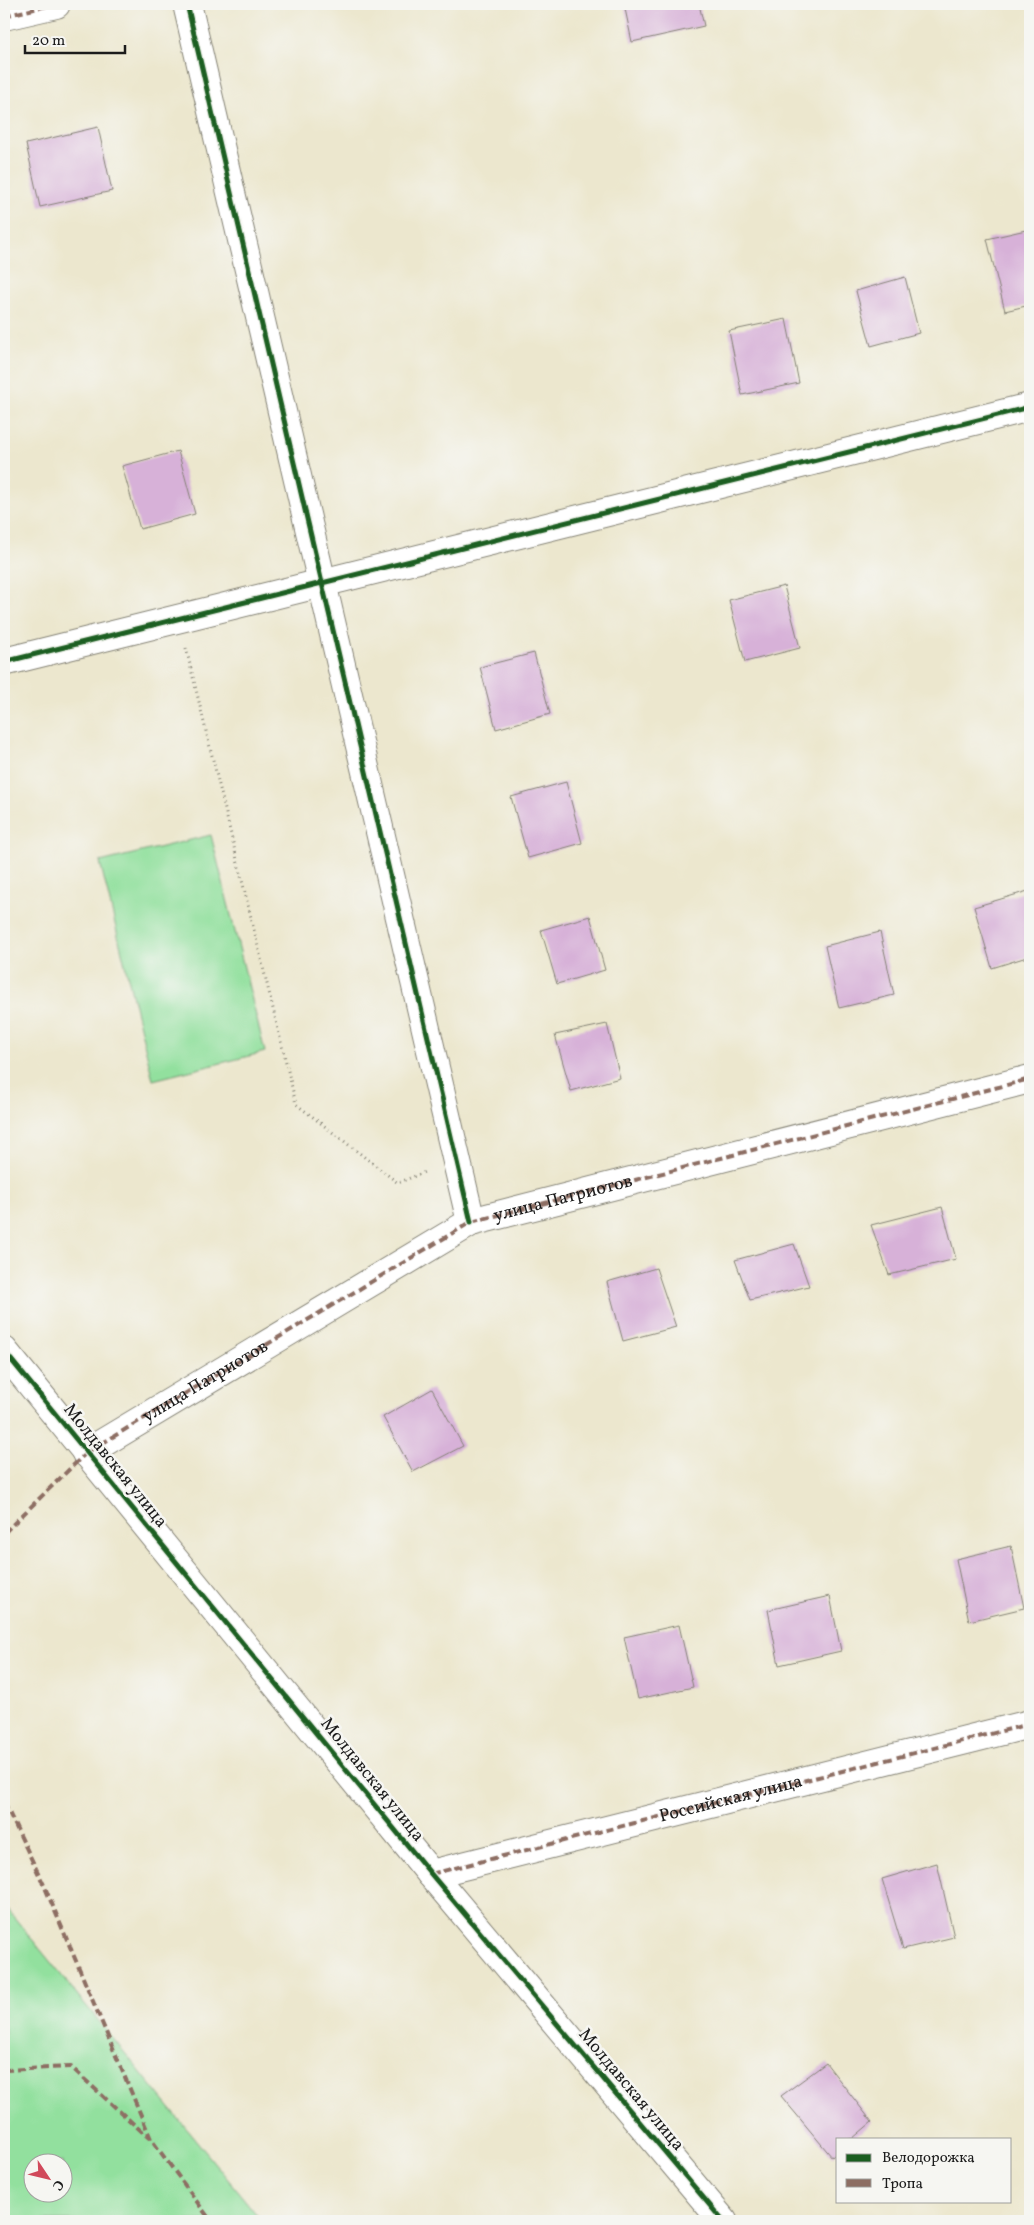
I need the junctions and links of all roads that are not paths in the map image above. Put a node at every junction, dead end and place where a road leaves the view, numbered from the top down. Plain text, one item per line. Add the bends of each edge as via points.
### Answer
1 (56, 4) edge
2 (187, 4) edge
3 (4, 16) edge
4 (1030, 407) edge
5 (321, 584) junction
6 (4, 662) edge
7 (1030, 1080) edge
8 (471, 1222) junction
9 (4, 1351) edge
10 (86, 1453) junction
11 (1030, 1724) edge
12 (431, 1874) junction
13 (723, 2221) edge

1 - 3 street
2 - 5 street
4 - 5 street
5 - 6 street
5 - 8 street
7 - 8 street, улица Патриотов
8 - 10 street, улица Патриотов
9 - 10 street, Молдавская улица
10 - 12 street, Молдавская улица
11 - 12 street, Российская улица
12 - 13 street, Молдавская улица

